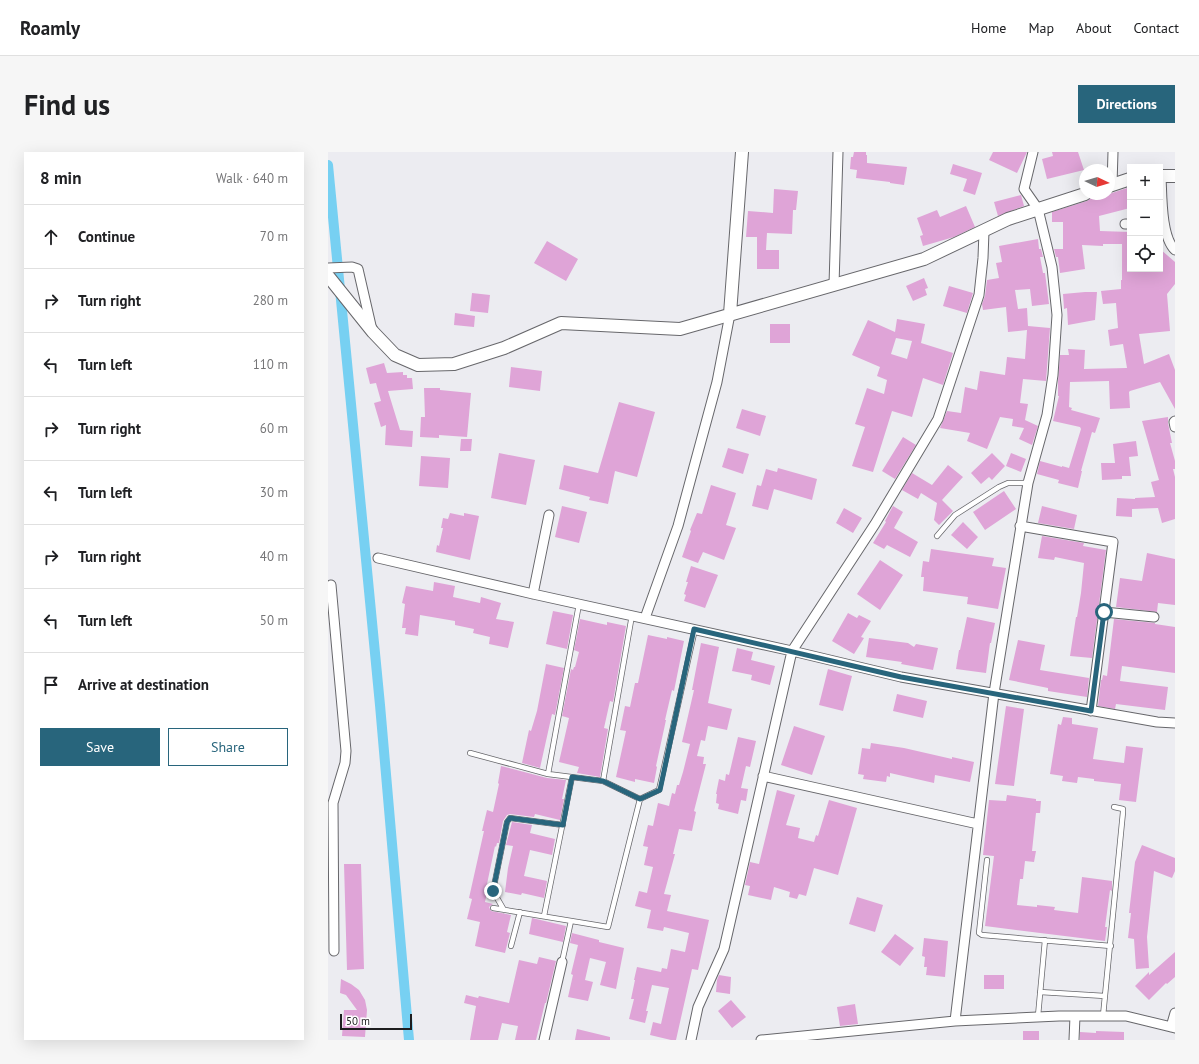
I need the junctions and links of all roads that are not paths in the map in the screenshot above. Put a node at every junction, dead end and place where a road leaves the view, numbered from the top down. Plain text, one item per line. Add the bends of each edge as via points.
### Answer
1 (742, 152) edge
2 (838, 152) edge
3 (1033, 152) edge
4 (1113, 152) edge
5 (1112, 164) edge
6 (1163, 176) edge
7 (1175, 176) edge
8 (1127, 180) edge
9 (1115, 184) edge
10 (1079, 196) edge
11 (1038, 209) junction
12 (1163, 226) edge
13 (984, 231) junction
14 (1175, 250) edge
15 (328, 268) edge
16 (328, 276) edge
17 (834, 285) junction
18 (730, 314) junction
19 (372, 332) junction
20 (1175, 421) edge
21 (1175, 428) edge
22 (1028, 483) junction
23 (548, 514) dead end
24 (1020, 526) junction
25 (937, 536) dead end
26 (378, 558) dead end
27 (331, 585) dead end
28 (533, 594) junction
29 (579, 604) junction
30 (1104, 612) junction
31 (632, 615) junction
32 (1154, 617) dead end
33 (645, 618) junction
34 (694, 629) junction
35 (792, 651) junction
36 (994, 693) junction
37 (1091, 711) junction
38 (1175, 723) edge
39 (470, 753) dead end
40 (548, 774) junction
41 (763, 776) junction
42 (572, 777) junction
43 (603, 781) junction
44 (640, 799) junction
45 (1114, 807) dead end
46 (978, 824) junction
47 (563, 825) junction
48 (987, 860) dead end
49 (330, 868) edge
50 (493, 908) dead end
51 (504, 910) junction
52 (520, 912) junction
53 (544, 916) junction
54 (571, 921) junction
55 (1045, 940) junction
56 (511, 946) dead end
57 (1111, 946) junction
58 (334, 951) dead end
59 (562, 962) joint
60 (1040, 992) junction
61 (1106, 996) junction
62 (1175, 1012) edge
63 (1038, 1016) junction
64 (1075, 1016) junction
65 (1104, 1016) junction
66 (955, 1021) junction
67 (1173, 1027) edge
68 (544, 1040) edge
69 (691, 1040) edge
70 (761, 1040) edge
71 (1074, 1040) edge

1 - 18 street
2 - 17 street
3 - 11 street via 1024,189
4 - 5 street
6 - 7 street
8 - 9 street
10 - 11 street
11 - 13 street via 1008,219
11 - 22 street via 1052,268 1057,315 1047,415
12 - 14 street
13 - 17 street via 924,259
13 - 35 street via 979,295 938,419 875,524
15 - 19 street via 358,269
16 - 19 street
17 - 18 street
18 - 19 street via 680,329 561,323 504,348 454,364 418,365 395,355
18 - 33 street via 717,382 678,526
20 - 21 street
22 - 24 street
22 - 25 lane via 1008,483 998,487 955,515
23 - 28 street
24 - 30 street via 1113,542
24 - 36 street
26 - 28 street
27 - 49 street via 346,751 333,803
28 - 29 street
29 - 31 street
29 - 40 lane
30 - 32 street
30 - 37 street
31 - 33 street
31 - 43 lane
33 - 34 street
34 - 35 street
34 - 44 lane via 660,790
35 - 36 street via 901,677
35 - 41 street
36 - 37 street
36 - 46 street
37 - 38 street
39 - 40 lane
40 - 42 lane
41 - 46 street
41 - 69 street via 724,949 698,1007
42 - 43 lane
42 - 47 lane
43 - 44 lane
44 - 54 lane via 608,927
45 - 57 lane via 1123,809 1123,812
46 - 66 street
47 - 51 lane via 510,818 507,822 493,891
47 - 53 lane
48 - 55 lane via 979,933
49 - 58 street
50 - 51 lane
51 - 52 lane
52 - 53 lane
52 - 56 lane
53 - 54 lane
54 - 59 lane
55 - 57 lane
55 - 60 lane
57 - 61 lane
59 - 68 street
60 - 61 lane
60 - 63 lane
61 - 65 lane
62 - 67 street
63 - 64 street
63 - 66 street
64 - 65 street
64 - 71 street
65 - 67 street via 1126,1016
66 - 70 street

